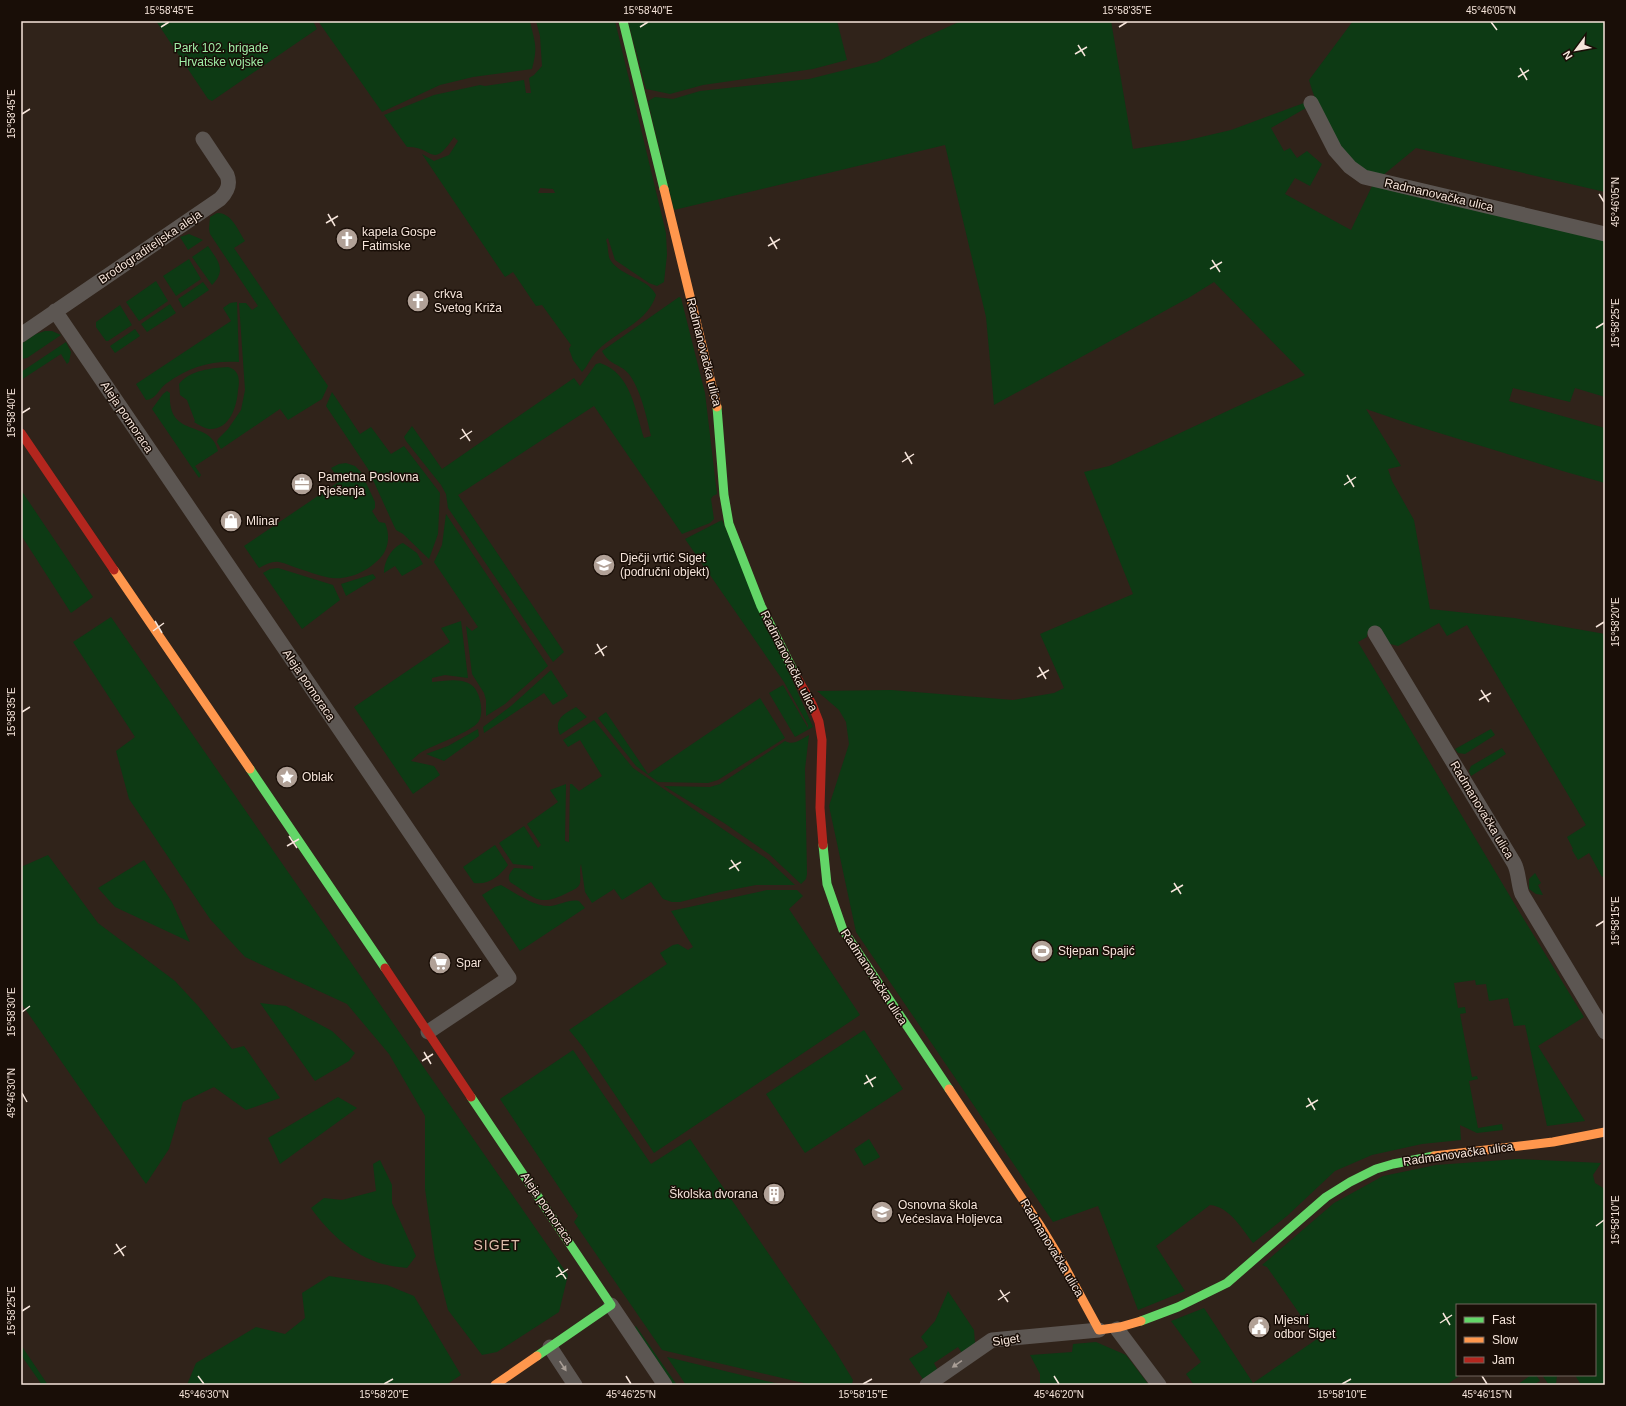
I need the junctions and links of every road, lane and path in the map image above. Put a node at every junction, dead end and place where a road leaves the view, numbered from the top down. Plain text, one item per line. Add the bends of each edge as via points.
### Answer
1 (623, 21) edge
2 (1310, 103) dead end
3 (203, 139) dead end
4 (1605, 234) edge
5 (55, 311) junction
6 (21, 335) edge
7 (21, 433) edge
8 (1375, 633) dead end
9 (428, 1032) junction
10 (1605, 1032) edge
11 (1605, 1132) edge
12 (611, 1306) junction
13 (1117, 1329) junction
14 (1099, 1330) junction
15 (550, 1347) junction
16 (495, 1385) edge
17 (575, 1385) edge
18 (665, 1385) edge
19 (927, 1385) edge
20 (1159, 1385) edge

1 - 14 street, Radmanovačka ulica via 718,411 723,487 729,524 761,606 819,722 822,740 820,808 823,851 827,884 839,921 856,951 1041,1227
2 - 4 street, Radmanovačka ulica via 1335,150 1364,177
3 - 5 street, Brodograditeljska aleja via 227,175 229,180 226,193
5 - 6 street, Brodograditeljska aleja
5 - 9 street, Aleja pomoraca via 509,978
7 - 9 street, Aleja pomoraca
8 - 10 street, Radmanovačka ulica via 1514,863 1522,894
9 - 12 street, Aleja pomoraca
11 - 13 street, Radmanovačka ulica via 1553,1142 1424,1157 1376,1169 1326,1197 1228,1283 1144,1322
12 - 15 street
12 - 18 street, Aleja pomoraca
13 - 14 street, Radmanovačka ulica
13 - 20 street
14 -> 19 street, Siget via 992,1340
15 - 16 street
15 -> 17 street

